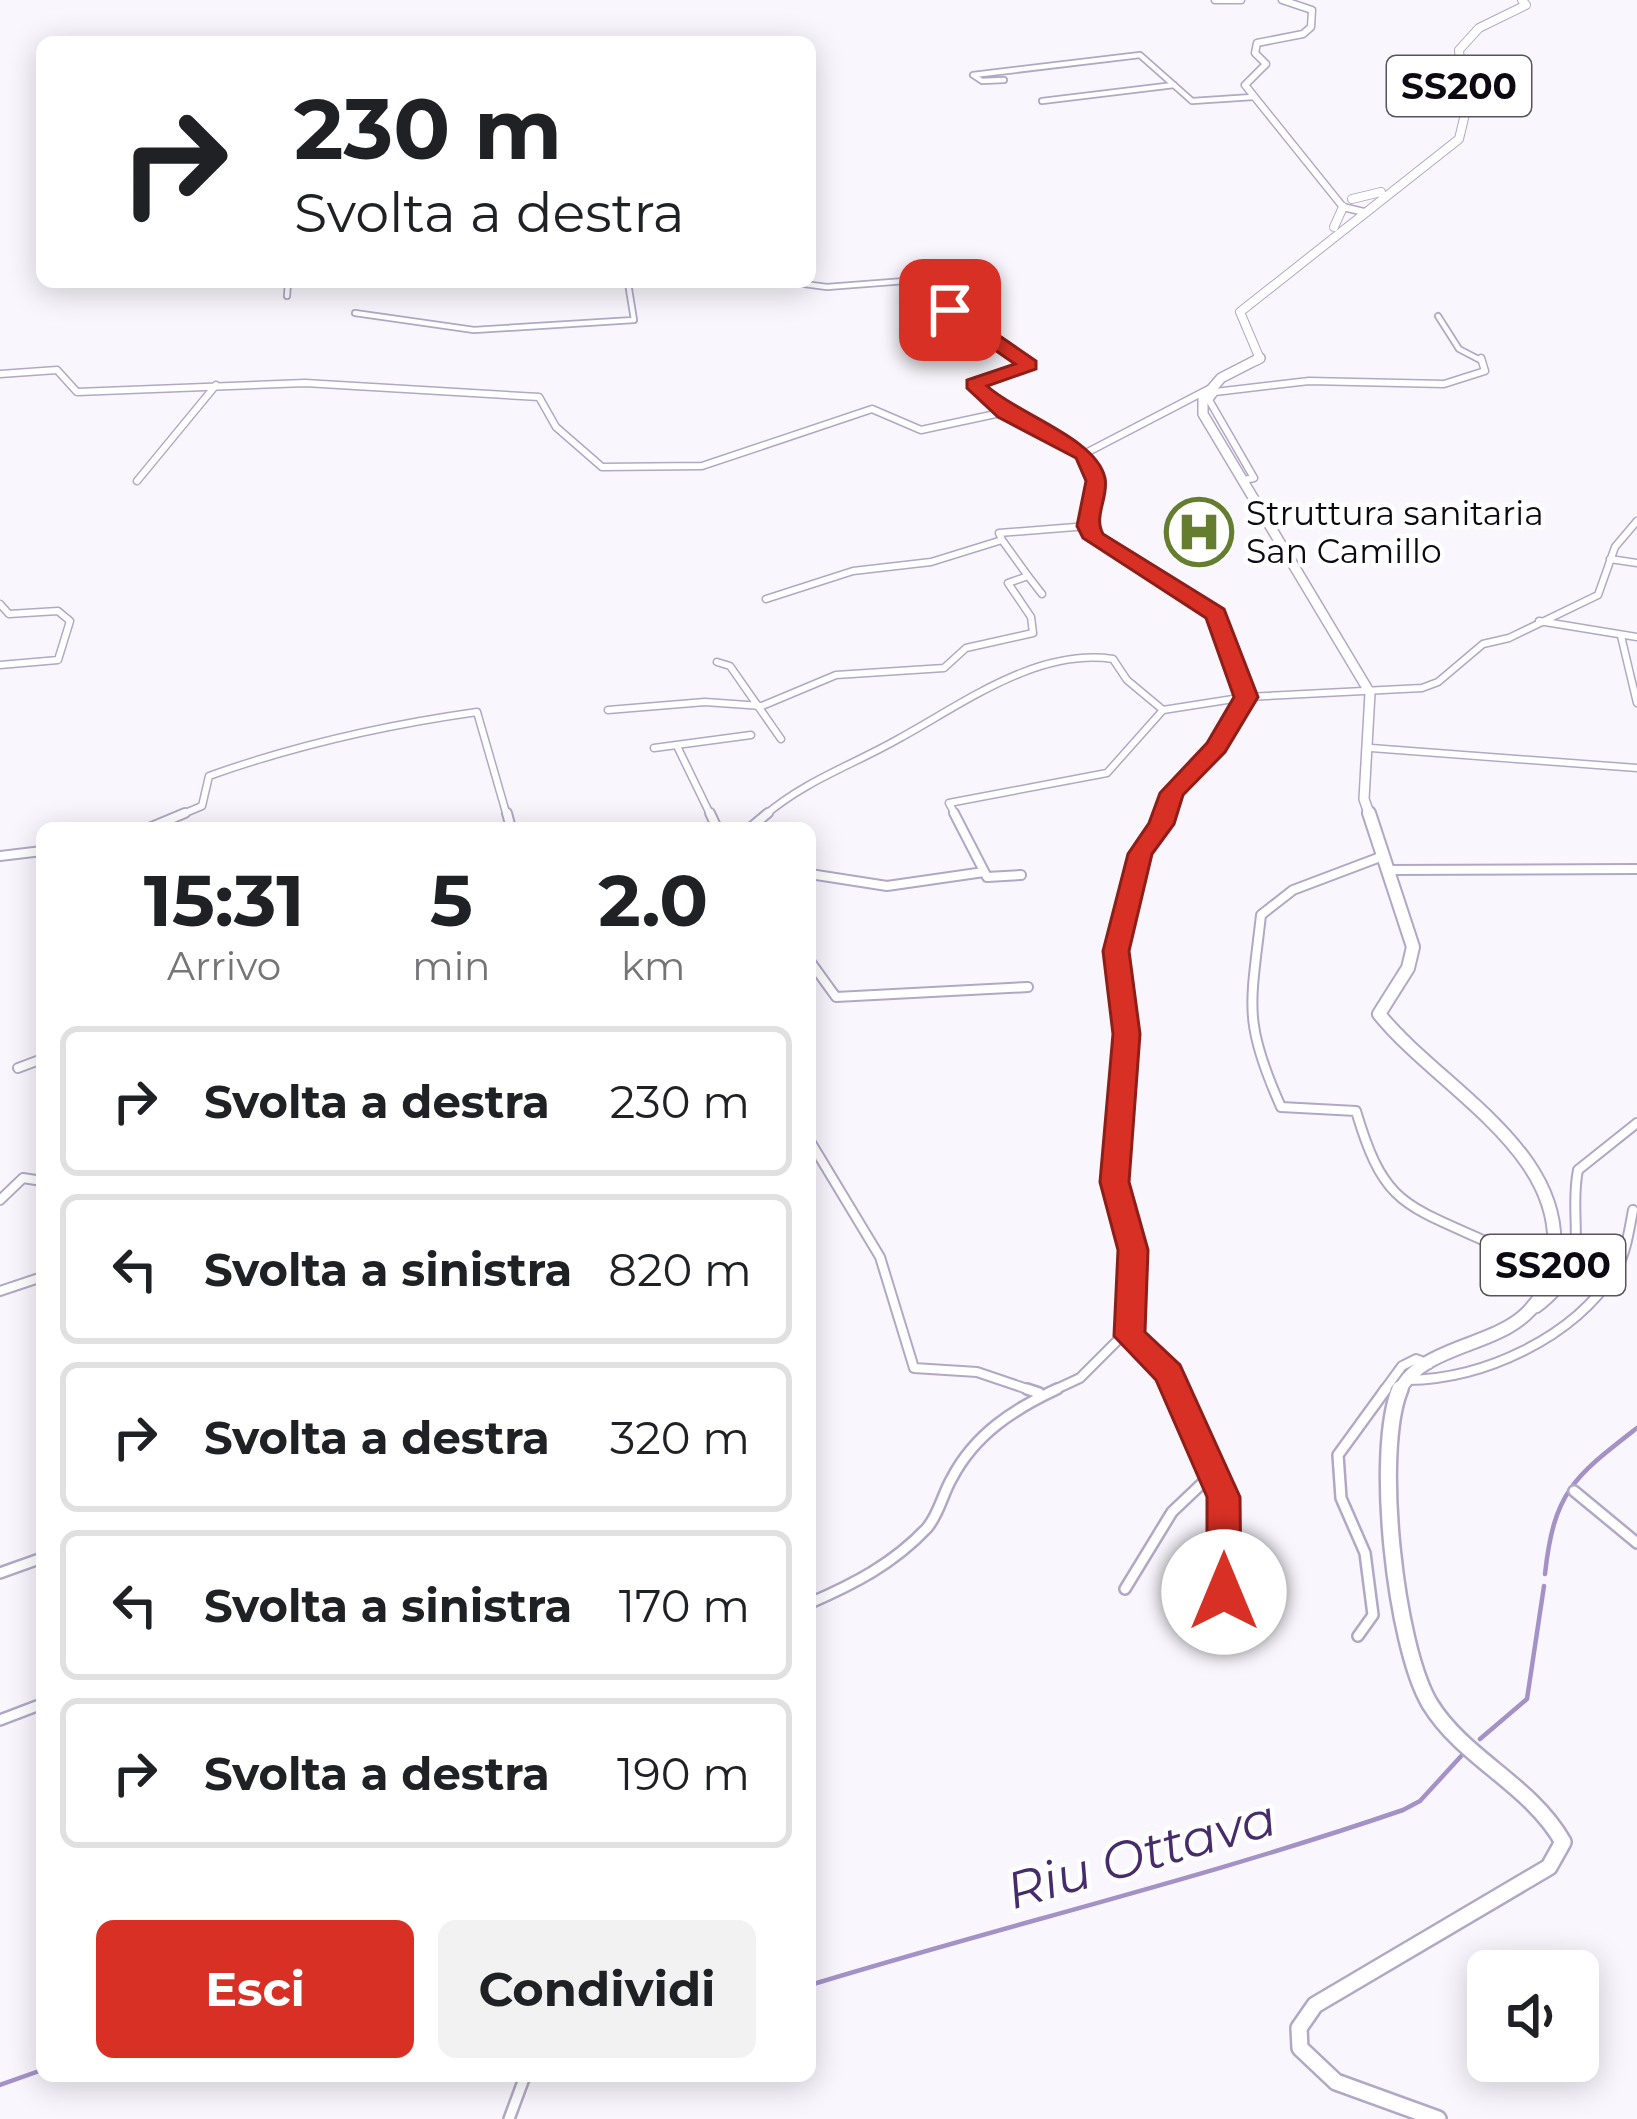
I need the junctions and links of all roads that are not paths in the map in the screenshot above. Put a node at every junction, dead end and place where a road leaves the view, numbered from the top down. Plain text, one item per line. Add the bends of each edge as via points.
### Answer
1 (1215, 0) edge
2 (1241, 0) edge
3 (1282, 0) edge
4 (1522, 0) edge
5 (1004, 80) dead end
6 (1176, 85) junction
7 (1253, 97) junction
8 (1042, 101) dead end
9 (1403, 181) junction
10 (1328, 185) junction
11 (1352, 199) junction
12 (1343, 207) junction
13 (1364, 212) junction
14 (1317, 246) junction
15 (816, 286) edge
16 (287, 288) edge
17 (629, 288) edge
18 (286, 296) dead end
19 (355, 313) dead end
20 (1438, 316) dead end
21 (0, 374) edge
22 (217, 384) junction
23 (1209, 388) junction
24 (1005, 412) junction
25 (1084, 454) junction
26 (1244, 480) junction
27 (137, 482) dead end
28 (1637, 521) edge
29 (1088, 526) junction
30 (1002, 540) junction
31 (1610, 559) junction
32 (1637, 563) edge
33 (1028, 576) junction
34 (1042, 594) dead end
35 (766, 599) dead end
36 (0, 604) edge
37 (1539, 621) junction
38 (1622, 637) junction
39 (1637, 637) edge
40 (717, 662) dead end
41 (0, 665) edge
42 (1394, 691) junction
43 (1368, 693) junction
44 (1246, 697) junction
45 (1637, 704) edge
46 (754, 706) junction
47 (608, 710) dead end
48 (1163, 710) junction
49 (751, 735) dead end
50 (781, 739) dead end
51 (677, 746) junction
52 (653, 748) dead end
53 (1371, 748) junction
54 (1637, 768) edge
55 (163, 822) edge
56 (509, 822) edge
57 (714, 822) edge
58 (763, 822) edge
59 (36, 851) edge
60 (0, 856) edge
61 (1385, 863) junction
62 (1637, 869) edge
63 (984, 872) junction
64 (816, 875) edge
65 (1021, 875) dead end
66 (816, 971) edge
67 (1028, 987) dead end
68 (36, 1061) edge
69 (18, 1068) dead end
70 (1637, 1123) edge
71 (816, 1151) edge
72 (36, 1180) edge
73 (0, 1200) edge
74 (1633, 1210) dead end
75 (1485, 1241) dead end
76 (36, 1279) edge
77 (0, 1291) edge
78 (1531, 1312) junction
79 (1130, 1336) junction
80 (1430, 1364) junction
81 (1407, 1380) junction
82 (1040, 1393) junction
83 (1212, 1474) junction
84 (1574, 1491) dead end
85 (1637, 1543) edge
86 (36, 1560) edge
87 (0, 1574) edge
88 (1125, 1589) dead end
89 (1224, 1592) dead end
90 (816, 1600) edge
91 (1358, 1636) dead end
92 (36, 1706) edge
93 (0, 1720) edge
94 (523, 2082) edge
95 (508, 2119) edge
96 (1438, 2119) edge

1 - 2 street
3 - 7 street via 1309,7 1313,20 1303,34 1257,43 1266,64 1245,81
4 - 9 main road, SS200 via 1516,12 1467,36 1455,64 1465,130
5 - 6 street via 974,75 1140,55
6 - 7 street via 1196,102
6 - 8 street
7 - 10 street
9 - 11 main road
9 - 13 main road, SS200
10 - 11 street
10 - 12 street
11 - 13 street
12 - 13 street
12 - 14 main road
13 - 14 main road, SS200
14 - 23 main road, SS200 via 1240,312 1260,359
15 - 24 street via 914,286 1030,365 974,384
16 - 18 street
17 - 19 street via 634,320 474,330
20 - 26 street via 1459,349 1480,356 1485,371 1474,380 1254,383 1215,392 1209,400 1254,478
21 - 22 street via 57,370 76,392
22 - 24 street via 538,397 556,427 602,467 703,466 872,409 921,430
22 - 27 street
23 - 25 street
23 - 26 main road, SS200 via 1203,414
24 - 25 street
25 - 29 street via 1096,481
26 - 43 main road, SS200
28 - 31 street
29 - 30 street via 999,533
29 - 44 street via 1106,549 1216,614
30 - 33 street
30 - 35 street via 931,562 853,571
31 - 32 street
31 - 37 street via 1598,596
33 - 34 street
33 - 46 street via 1008,583 1033,633 965,648 944,668 836,675
36 - 41 street via 9,614 58,611 70,621 58,660
37 - 38 street
37 - 42 street via 1483,644 1438,682
38 - 39 street
38 - 45 street
40 - 46 street via 730,666
42 - 43 street
42 - 43 street
43 - 44 street
43 - 53 main road, SS200
44 - 48 street
44 - 79 street via 1216,747 1172,793 1140,854 1116,951 1126,1034 1115,1182 1133,1250
46 - 47 street
46 - 50 street
48 - 58 street via 1113,658 1086,655 964,697 798,787
48 - 63 street via 1107,773 949,803
49 - 51 street
51 - 52 street
51 - 57 street
53 - 54 street
53 - 61 main road, SS200 via 1364,799
55 - 56 street via 202,806 209,776 265,755 477,712
59 - 60 street
61 - 62 street
61 - 75 street via 1293,890 1261,915 1247,1000 1258,1045 1281,1107 1356,1111 1390,1197
61 - 78 main road, SS200 via 1413,947 1411,969 1379,1014 1471,1103 1551,1203 1552,1276
63 - 64 street via 886,886
63 - 65 street
66 - 67 street via 836,997
68 - 69 street
70 - 78 street via 1578,1170 1581,1220 1570,1261 1555,1298
71 - 82 street via 880,1257 914,1368 977,1372
72 - 73 street via 23,1178
74 - 81 street via 1617,1268 1568,1322 1504,1360
76 - 77 street
78 - 80 main road, SS200
79 - 82 street via 1113,1341 1080,1378
79 - 83 street via 1169,1373
80 - 81 main road, SS200
80 - 91 street via 1416,1358 1402,1366 1338,1455 1341,1498 1365,1552 1373,1615
81 - 96 main road via 1386,1430 1388,1497 1424,1694 1544,1813 1562,1842 1541,1872 1315,2005 1298,2032 1310,2062 1346,2089
82 - 90 street via 1007,1412 954,1473 931,1524 869,1576
83 - 88 street via 1156,1531
83 - 89 street via 1223,1497
84 - 85 street
86 - 87 street
92 - 93 street
94 - 95 street

